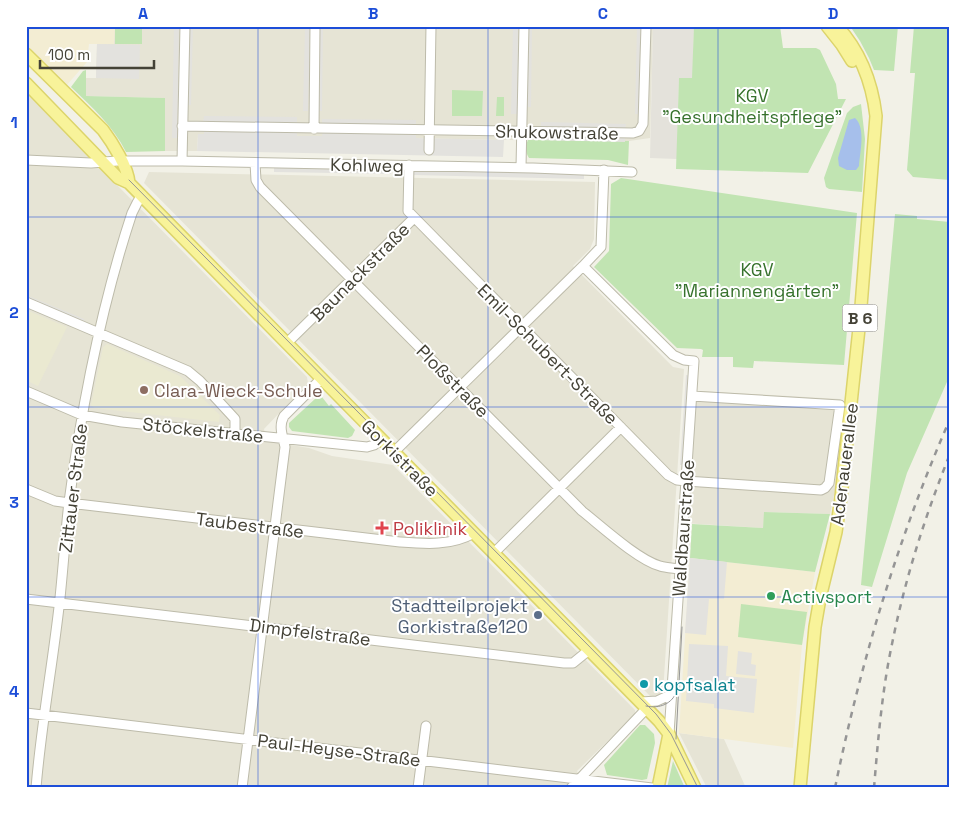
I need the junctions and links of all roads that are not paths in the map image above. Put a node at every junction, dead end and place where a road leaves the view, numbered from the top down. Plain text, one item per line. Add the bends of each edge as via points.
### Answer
1 (185, 26) edge
2 (315, 26) edge
3 (431, 26) edge
4 (524, 26) edge
5 (646, 26) edge
6 (827, 26) edge
7 (837, 26) edge
8 (26, 54) edge
9 (26, 83) edge
10 (182, 126) junction
11 (314, 129) junction
12 (429, 130) junction
13 (521, 132) junction
14 (875, 138) junction
15 (429, 150) dead end
16 (26, 160) edge
17 (121, 161) junction
18 (182, 161) junction
19 (103, 163) junction
20 (254, 163) junction
21 (408, 165) junction
22 (521, 167) junction
23 (604, 170) junction
24 (632, 172) dead end
25 (130, 183) junction
26 (142, 196) junction
27 (414, 218) junction
28 (583, 266) junction
29 (351, 280) junction
30 (26, 302) edge
31 (521, 326) junction
32 (98, 332) junction
33 (287, 343) junction
34 (322, 378) junction
35 (459, 387) junction
36 (26, 391) edge
37 (692, 396) junction
38 (82, 415) junction
39 (620, 428) junction
40 (235, 434) junction
41 (283, 438) junction
42 (381, 439) junction
43 (394, 452) junction
44 (686, 481) junction
45 (559, 488) junction
46 (26, 489) edge
47 (69, 503) junction
48 (276, 527) junction
49 (474, 533) junction
50 (494, 553) junction
51 (680, 569) junction
52 (26, 599) edge
53 (59, 603) junction
54 (262, 626) junction
55 (589, 650) junction
56 (672, 694) junction
57 (644, 705) junction
58 (26, 713) edge
59 (44, 715) junction
60 (426, 726) dead end
61 (669, 734) junction
62 (248, 740) junction
63 (421, 760) junction
64 (580, 779) junction
65 (36, 788) edge
66 (242, 788) edge
67 (418, 788) edge
68 (571, 788) edge
69 (652, 788) edge
70 (658, 788) edge
71 (695, 788) edge
72 (800, 788) edge

1 - 10 street
2 - 11 street
3 - 12 street
4 - 13 street
5 - 13 street, Shukowstraße via 643,124 639,131 628,134
6 - 14 main road, Adenauerallee / B 6 via 848,54 861,79
7 - 14 main road, Adenauerallee / B 6 via 859,57 870,85 876,116
8 - 17 main road, Gorkistraße via 102,130
9 - 19 main road, Gorkistraße
10 - 11 street, Shukowstraße
10 - 18 street
11 - 12 street, Shukowstraße
12 - 13 street, Shukowstraße
12 - 15 street
13 - 22 street
14 - 72 main road, Adenauerallee / B 6 via 841,497 815,627
16 - 19 street, Kohlweg
17 - 18 street, Kohlweg
17 - 19 street, Kohlweg
17 - 25 main road, Gorkistraße
18 - 20 street, Kohlweg
19 - 25 main road, Gorkistraße via 118,178
20 - 21 street, Kohlweg
20 - 29 street, Ploßstraße via 260,187
21 - 22 street, Kohlweg
21 - 27 street, Baunackstraße via 408,212
22 - 23 street, Kohlweg
23 - 24 street, Kohlweg
23 - 28 street via 601,247
25 - 26 main road, Gorkistraße
26 - 32 street, Zittauer Straße via 136,203 121,248
26 - 33 main road, Gorkistraße
27 - 29 street, Baunackstraße
27 - 31 street, Emil-Schubert-Straße
28 - 31 street
28 - 37 street, Waldbaurstraße via 673,355 694,361
29 - 33 street, Baunackstraße
29 - 35 street, Ploßstraße
30 - 32 street
31 - 35 street
31 - 39 street, Emil-Schubert-Straße
32 - 38 street, Zittauer Straße
32 - 40 street via 188,371 235,419
33 - 34 main road, Gorkistraße
34 - 41 street via 284,416 280,430
34 - 42 main road, Gorkistraße
35 - 43 street
35 - 45 street, Ploßstraße
36 - 38 street, Stöckelstraße
37 - 44 street, Waldbaurstraße
37 - 44 street, Emil-Schubert-Straße via 840,405 831,473 825,488
38 - 40 street, Stöckelstraße
38 - 47 street, Zittauer Straße
39 - 44 street, Emil-Schubert-Straße via 668,476
39 - 45 street
40 - 41 street, Stöckelstraße
41 - 42 street, Stöckelstraße via 367,447
41 - 48 street via 285,447
42 - 43 main road, Gorkistraße
43 - 49 main road, Gorkistraße
44 - 51 street, Waldbaurstraße
45 - 50 street
45 - 51 street, Ploßstraße via 596,522 643,557 661,567
46 - 47 street, Taubestraße
47 - 48 street, Taubestraße
47 - 53 street, Zittauer Straße
48 - 49 street, Taubestraße via 426,544 454,542
48 - 54 street
49 - 50 main road, Gorkistraße
50 - 55 main road, Gorkistraße
51 - 56 street, Waldbaurstraße
52 - 53 street, Dimpfelstraße
53 - 54 street, Dimpfelstraße
53 - 59 street, Zittauer Straße
54 - 55 street, Dimpfelstraße via 564,663 572,663
54 - 62 street
55 - 57 main road, Gorkistraße
56 - 57 street
56 - 61 street, Waldbaurstraße
57 - 61 main road, Gorkistraße
57 - 64 street
58 - 59 street, Paul-Heyse-Straße
59 - 62 street, Paul-Heyse-Straße
59 - 65 street, Zittauer Straße
60 - 63 street
61 - 70 main road
61 - 71 main road, Gorkistraße
62 - 63 street, Paul-Heyse-Straße
62 - 66 street
63 - 64 street, Paul-Heyse-Straße
63 - 67 street
64 - 68 street
64 - 69 street, Paul-Heyse-Straße

